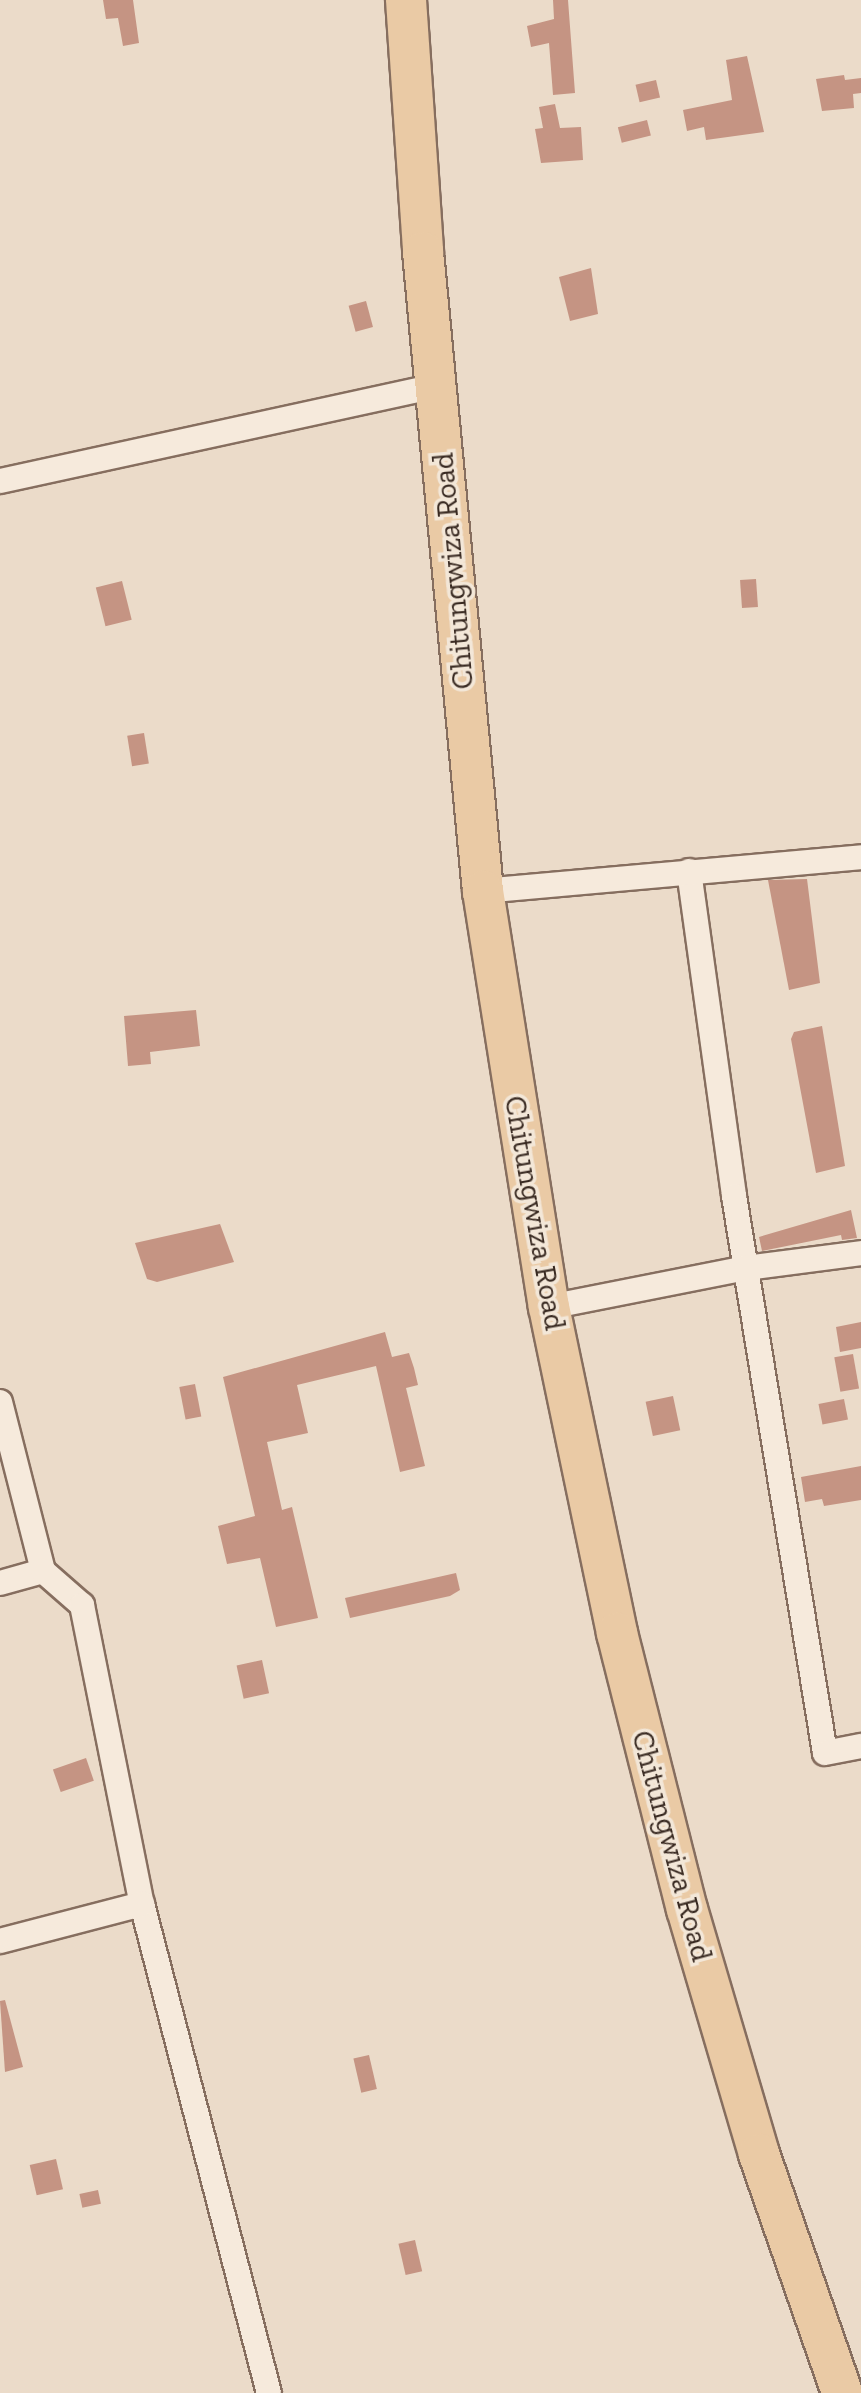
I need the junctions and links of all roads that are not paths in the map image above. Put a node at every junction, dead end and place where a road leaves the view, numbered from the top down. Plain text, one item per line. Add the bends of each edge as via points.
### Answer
1 (406, 0) edge
2 (436, 386) junction
3 (0, 481) edge
4 (861, 857) edge
5 (689, 871) junction
6 (483, 891) junction
7 (861, 1253) edge
8 (746, 1268) junction
9 (549, 1307) junction
10 (0, 1402) edge
11 (43, 1571) junction
12 (0, 1583) edge
13 (861, 1746) edge
14 (142, 1904) junction
15 (0, 1941) edge
16 (269, 2393) edge
17 (842, 2393) edge

1 - 2 main road, Chitungwiza Road
2 - 3 street
2 - 6 main road, Chitungwiza Road
4 - 5 street
5 - 6 street
5 - 8 street
6 - 9 main road, Chitungwiza Road
7 - 8 street
8 - 9 street
8 - 13 street via 825,1753
9 - 17 main road, Chitungwiza Road via 617,1633 687,1909 759,2154
10 - 11 street
11 - 12 street
11 - 14 street via 82,1605
14 - 15 street
14 - 16 street

